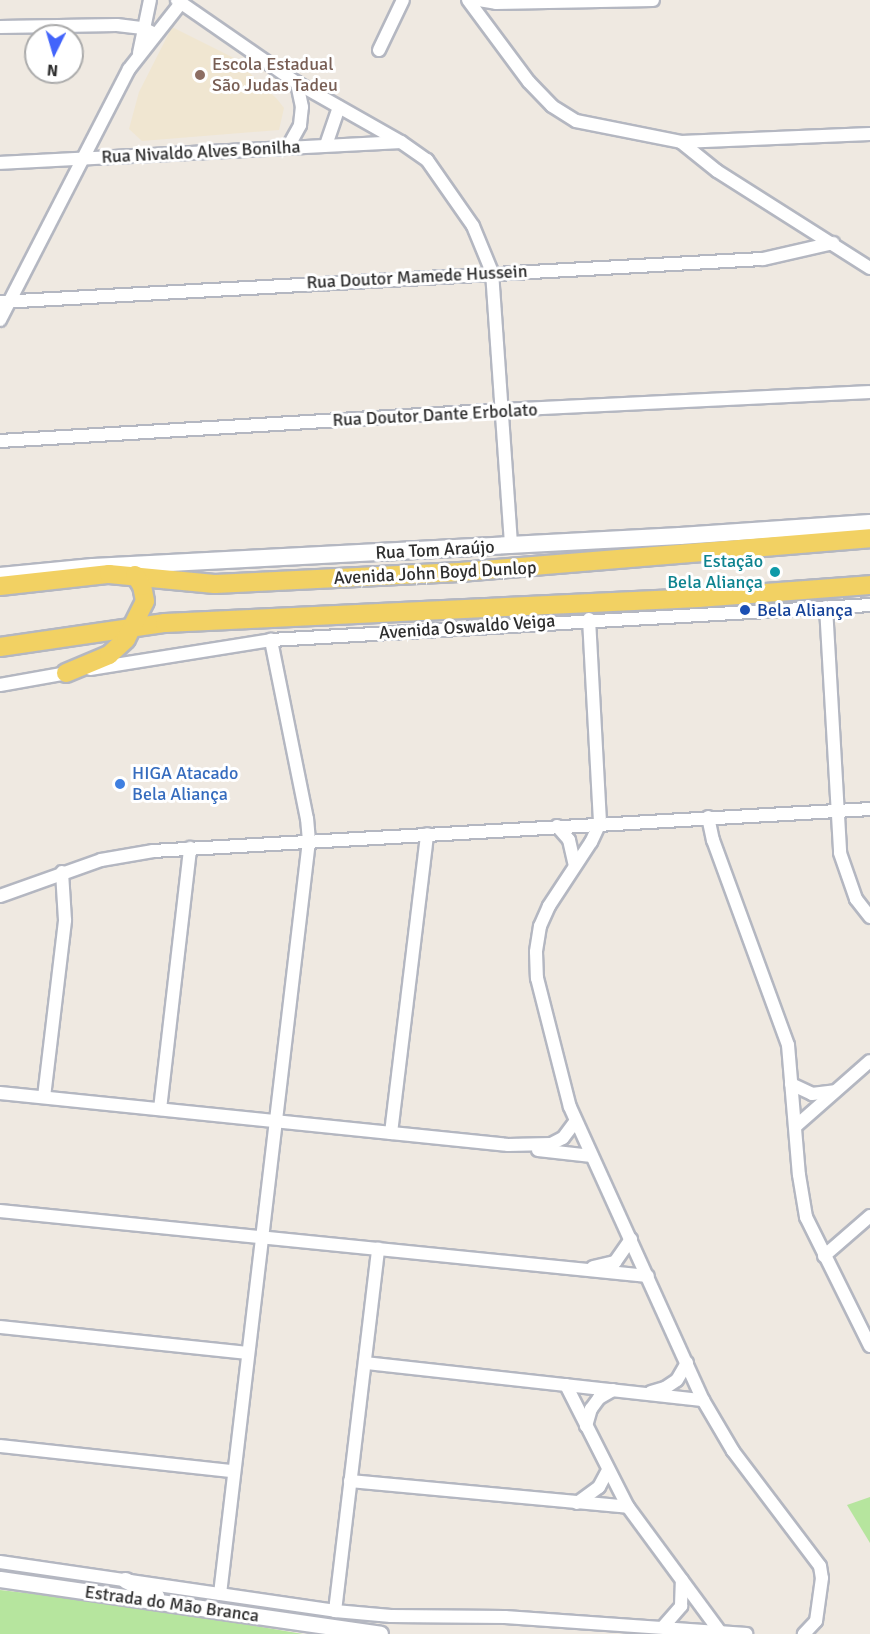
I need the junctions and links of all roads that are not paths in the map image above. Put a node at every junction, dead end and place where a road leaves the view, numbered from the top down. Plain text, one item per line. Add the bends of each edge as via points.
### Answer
1 (150, 0) edge
2 (403, 0) edge
3 (468, 0) edge
4 (479, 0) edge
5 (653, 0) edge
6 (179, 2) edge
7 (0, 27) edge
8 (143, 28) junction
9 (155, 34) junction
10 (379, 50) dead end
11 (138, 58) junction
12 (297, 83) junction
13 (339, 107) junction
14 (870, 134) edge
15 (401, 142) junction
16 (681, 142) junction
17 (326, 145) junction
18 (288, 147) junction
19 (84, 159) junction
20 (0, 163) edge
21 (833, 243) junction
22 (870, 268) edge
23 (492, 272) junction
24 (4, 302) edge
25 (0, 320) edge
26 (870, 392) edge
27 (502, 410) junction
28 (0, 441) edge
29 (870, 523) edge
30 (870, 538) edge
31 (511, 546) junction
32 (101, 570) junction
33 (135, 575) junction
34 (2, 580) edge
35 (870, 585) edge
36 (870, 605) edge
37 (826, 607) junction
38 (589, 619) junction
39 (134, 627) junction
40 (271, 640) junction
41 (0, 647) edge
42 (66, 673) junction
43 (0, 685) edge
44 (870, 809) edge
45 (837, 811) junction
46 (708, 817) junction
47 (600, 823) junction
48 (557, 826) junction
49 (428, 834) junction
50 (309, 841) junction
51 (190, 848) junction
52 (575, 865) junction
53 (62, 872) junction
54 (2, 897) edge
55 (870, 917) edge
56 (870, 1061) edge
57 (791, 1084) junction
58 (837, 1090) junction
59 (0, 1093) edge
60 (44, 1097) junction
61 (160, 1109) junction
62 (276, 1121) junction
63 (576, 1121) junction
64 (796, 1126) junction
65 (391, 1133) junction
66 (508, 1145) junction
67 (592, 1156) junction
68 (0, 1211) edge
69 (870, 1216) edge
70 (263, 1237) junction
71 (631, 1239) junction
72 (378, 1249) junction
73 (824, 1256) junction
74 (571, 1268) junction
75 (648, 1276) junction
76 (0, 1327) edge
77 (870, 1346) edge
78 (247, 1353) junction
79 (366, 1363) junction
80 (687, 1363) junction
81 (566, 1385) junction
82 (613, 1390) junction
83 (644, 1394) junction
84 (703, 1401) junction
85 (586, 1426) junction
86 (0, 1446) edge
87 (608, 1470) junction
88 (232, 1471) junction
89 (350, 1481) junction
90 (577, 1503) junction
91 (628, 1507) junction
92 (0, 1562) edge
93 (0, 1579) edge
94 (125, 1580) junction
95 (682, 1580) junction
96 (220, 1594) junction
97 (176, 1604) junction
98 (335, 1611) junction
99 (663, 1627) junction
100 (720, 1632) junction
101 (380, 1634) edge
102 (746, 1634) edge
103 (804, 1634) edge

1 - 8 street
2 - 10 street
3 - 16 street via 529,82 552,106 576,121
4 - 5 street
6 - 9 street
6 - 12 street
7 - 8 street
8 - 9 street
8 - 11 street
9 - 11 street
11 - 19 street
12 - 13 street
12 - 18 street via 302,107 300,125
13 - 15 street
13 - 17 street
14 - 16 street
15 - 17 street, Rua Nivaldo Alves Bonilha
15 - 23 street via 427,160 448,186 473,226
16 - 21 street via 717,171
17 - 18 street, Rua Nivaldo Alves Bonilha
18 - 19 street, Rua Nivaldo Alves Bonilha
19 - 20 street, Rua Nivaldo Alves Bonilha
19 - 24 street
21 - 22 street
21 - 23 street, Rua Doutor Mamede Hussein via 764,259
23 - 24 street, Rua Doutor Mamede Hussein
23 - 27 street
24 - 25 street
26 - 27 street, Rua Doutor Dante Erbolato
27 - 28 street, Rua Doutor Dante Erbolato
27 - 31 street
29 - 31 main road, Rua Tom Araújo
30 - 33 main road, Avenida John Boyd Dunlop via 544,567 366,577 215,584
31 - 32 main road, Rua Tom Araújo
32 - 33 main road, Avenida John Boyd Dunlop
32 - 34 main road, Avenida John Boyd Dunlop
33 - 39 main road via 145,601
35 - 39 main road, Avenida John Boyd Dunlop via 698,598
36 - 37 street, Avenida Oswaldo Veiga
37 - 38 street, Avenida Oswaldo Veiga
37 - 45 street
38 - 40 street, Avenida Oswaldo Veiga
38 - 47 street
39 - 41 main road, Avenida John Boyd Dunlop
39 - 42 main road via 109,655
40 - 42 street, Avenida Oswaldo Veiga
40 - 50 street
42 - 43 street, Avenida Oswaldo Veiga
44 - 45 street
45 - 46 street
45 - 55 street via 843,865 856,899
46 - 47 street
46 - 57 street via 788,1045
47 - 48 street
47 - 52 street
48 - 49 street
48 - 52 street via 569,840
49 - 50 street
49 - 65 street
50 - 51 street
50 - 62 street
51 - 53 street via 101,860
51 - 61 street
52 - 63 street via 540,926 536,952 537,978
53 - 54 street
53 - 60 street via 65,920
56 - 58 street
57 - 58 street via 812,1094
57 - 64 street
58 - 64 street
59 - 60 street
60 - 61 street
61 - 62 street
62 - 65 street
62 - 70 street
63 - 66 street via 563,1138 551,1144
63 - 67 street
64 - 73 street via 806,1217
65 - 66 street
66 - 67 street
67 - 71 street
68 - 70 street
69 - 73 street
70 - 72 street
70 - 78 street
71 - 74 street via 615,1262 603,1267
71 - 75 street
72 - 74 street
72 - 79 street
73 - 77 street
74 - 75 street
75 - 80 street
76 - 78 street
78 - 88 street
79 - 81 street
79 - 89 street
80 - 83 street via 677,1380
80 - 84 street
81 - 82 street
81 - 85 street
82 - 83 street
82 - 85 street via 599,1398
83 - 84 street
84 - 103 street via 733,1452 820,1566 816,1621
85 - 87 street
86 - 88 street
87 - 90 street via 599,1487
87 - 91 street
88 - 96 street
89 - 90 street
89 - 98 street
90 - 91 street
91 - 95 street
92 - 94 street
93 - 97 street, Estrada do Mão Branca
94 - 96 street
94 - 97 street
95 - 99 street via 681,1606
95 - 100 street
96 - 98 street
97 - 101 street, Estrada do Mão Branca
98 - 99 street
99 - 100 street
100 - 102 street

